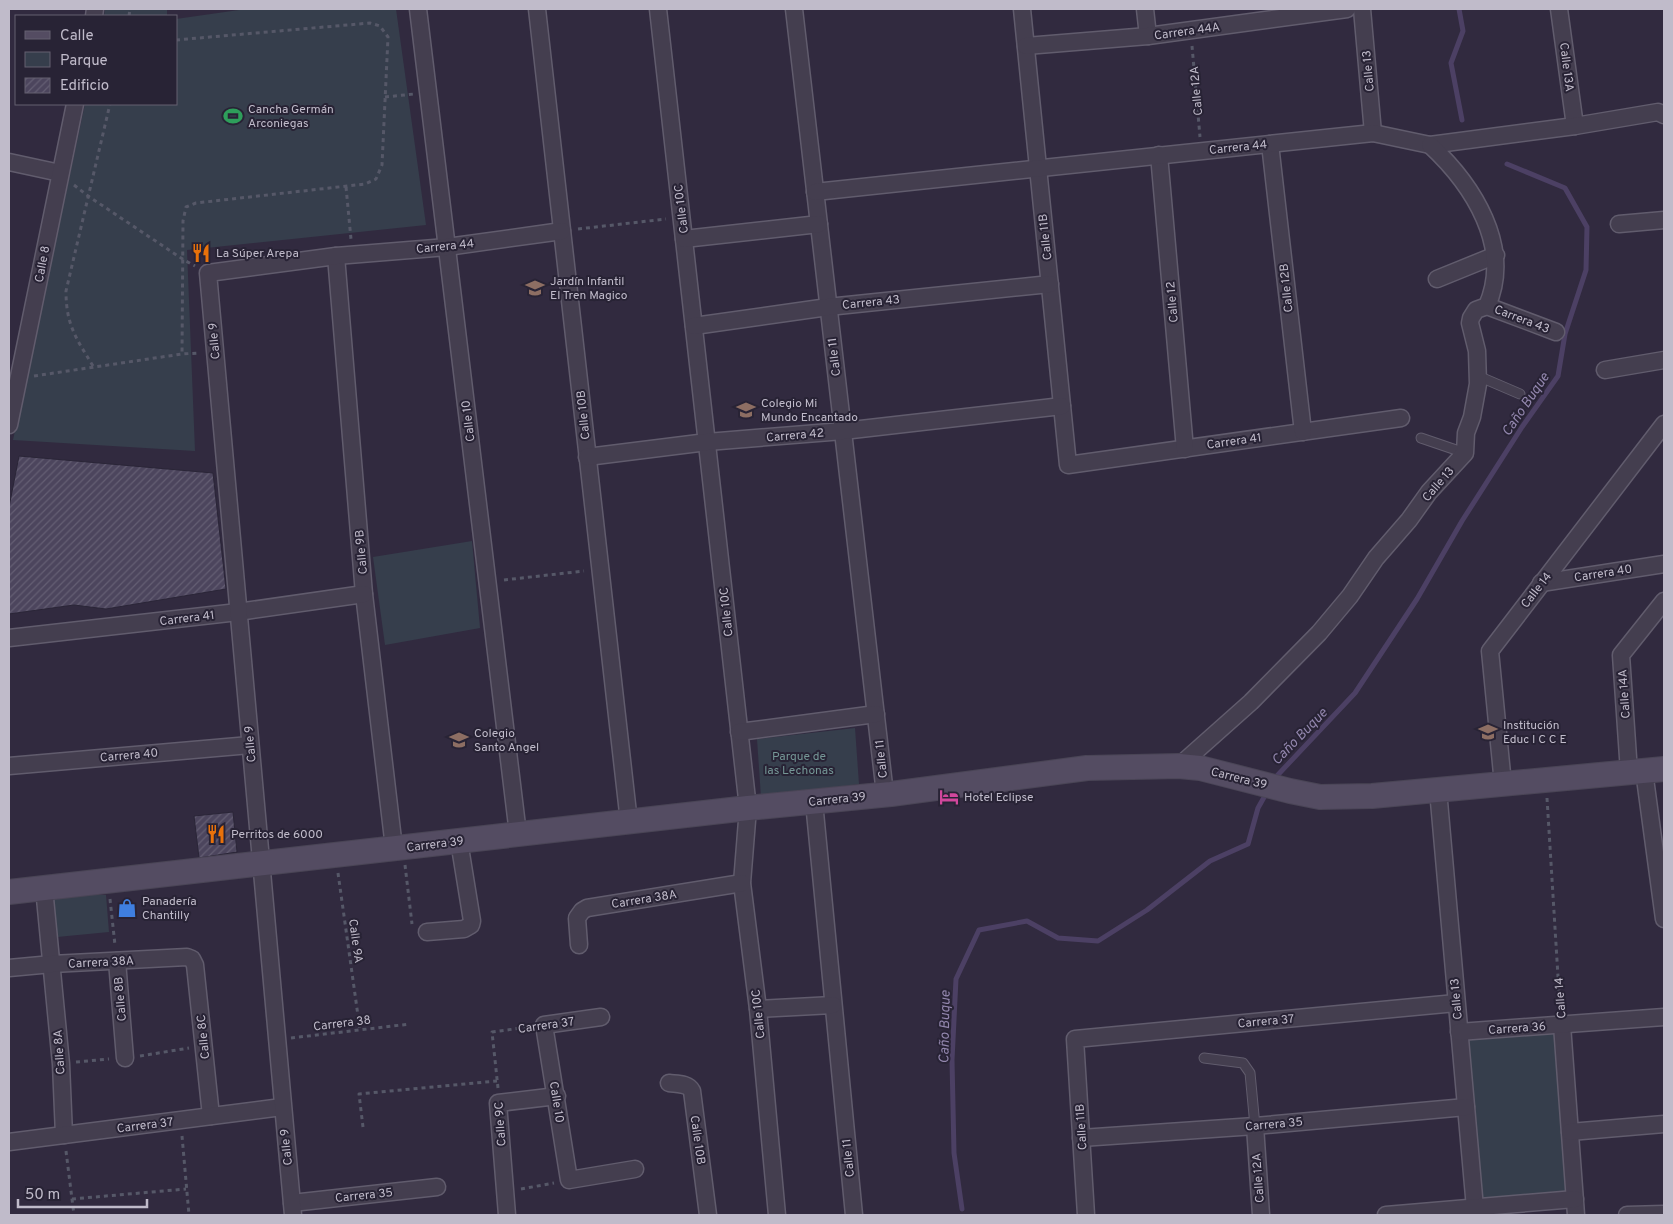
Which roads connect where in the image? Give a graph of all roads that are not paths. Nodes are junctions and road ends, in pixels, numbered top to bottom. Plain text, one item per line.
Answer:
1 (418, 9) edge
2 (537, 9) edge
3 (658, 9) edge
4 (794, 9) edge
5 (1022, 9) edge
6 (1145, 9) edge
7 (1347, 9) edge
8 (1362, 9) edge
9 (1560, 9) edge
10 (1270, 14) edge
11 (1148, 36) junction
12 (1026, 46) junction
13 (75, 105) edge
14 (1661, 114) edge
15 (1575, 126) junction
16 (1373, 134) junction
17 (1270, 144) junction
18 (1430, 145) junction
19 (1159, 155) junction
20 (9, 162) edge
21 (1038, 170) junction
22 (60, 173) junction
23 (815, 192) junction
24 (1664, 220) edge
25 (819, 224) junction
26 (1619, 224) dead end
27 (562, 231) junction
28 (684, 239) junction
29 (447, 247) junction
30 (1496, 255) junction
31 (336, 256) junction
32 (208, 273) joint
33 (1437, 279) dead end
34 (1050, 284) junction
35 (828, 306) junction
36 (1487, 306) junction
37 (694, 326) junction
38 (1556, 332) dead end
39 (1664, 360) edge
40 (1605, 370) dead end
41 (1478, 376) junction
42 (1520, 394) dead end
43 (1062, 406) junction
44 (1401, 418) dead end
45 (1664, 424) edge
46 (9, 425) edge
47 (843, 431) junction
48 (1302, 432) junction
49 (1421, 438) dead end
50 (707, 442) junction
51 (1185, 449) junction
52 (1465, 453) junction
53 (587, 457) junction
54 (1068, 465) joint
55 (1664, 564) edge
56 (1542, 583) junction
57 (364, 594) junction
58 (1664, 601) edge
59 (238, 612) junction
60 (9, 638) edge
61 (876, 714) junction
62 (739, 732) junction
63 (250, 745) junction
64 (9, 766) edge
65 (1179, 766) junction
66 (1646, 771) edge
67 (1503, 784) junction
68 (1438, 790) junction
69 (885, 794) junction
70 (814, 802) junction
71 (748, 808) junction
72 (629, 822) junction
73 (518, 834) junction
74 (459, 841) junction
75 (398, 848) junction
76 (260, 864) junction
77 (742, 884) junction
78 (44, 888) junction
79 (9, 892) edge
80 (1664, 919) edge
81 (427, 932) road end
82 (578, 945) dead end
83 (192, 959) joint
84 (117, 961) junction
85 (52, 964) junction
86 (9, 968) edge
87 (1456, 1003) junction
88 (833, 1005) junction
89 (758, 1009) junction
90 (601, 1017) dead end
91 (1664, 1017) edge
92 (544, 1024) joint
93 (1562, 1025) junction
94 (1459, 1032) junction
95 (1075, 1039) joint
96 (125, 1058) dead end
97 (1204, 1058) dead end
98 (669, 1083) dead end
99 (557, 1096) junction
100 (282, 1107) junction
101 (1466, 1107) junction
102 (211, 1116) junction
103 (1664, 1124) edge
104 (1255, 1126) junction
105 (1570, 1132) junction
106 (64, 1135) junction
107 (1081, 1138) junction
108 (9, 1142) edge
109 (635, 1169) dead end
110 (437, 1187) dead end
111 (1575, 1199) junction
112 (1475, 1208) junction
113 (292, 1209) edge
114 (1664, 1214) edge
115 (507, 1215) edge
116 (708, 1215) edge
117 (777, 1215) edge
118 (854, 1215) edge
119 (1086, 1215) edge
120 (1261, 1215) edge
121 (1386, 1215) edge
122 (1576, 1215) edge
123 (1627, 1215) edge

1 - 29 street, Calle 10
2 - 27 street, Calle 10B
3 - 28 street, Calle 10C
4 - 23 street, Calle 11
5 - 12 street, Calle 11B
6 - 11 street
7 - 10 street, Carrera 44A
8 - 16 street, Calle 13
9 - 15 street, Calle 13A
10 - 11 street, Carrera 44A
11 - 12 street, Carrera 44A
12 - 21 street, Calle 11B
13 - 22 street, Calle 8
14 - 15 street, Carrera 44
15 - 18 street, Carrera 44
16 - 17 street, Carrera 44
16 - 18 street, Carrera 44
17 - 19 street, Carrera 44
17 - 48 street, Calle 12B
18 - 30 street
19 - 21 street, Carrera 44
19 - 51 street, Calle 12
20 - 22 street
21 - 23 street, Carrera 44
21 - 34 street, Calle 11B
22 - 46 street, Calle 8
23 - 25 street, Calle 11
24 - 26 street
25 - 28 street
25 - 35 street, Calle 11
27 - 29 street, Carrera 44
27 - 53 street, Calle 10B
28 - 37 street, Calle 10C
29 - 31 street, Carrera 44
29 - 73 street, Calle 10
30 - 33 street
30 - 36 street
31 - 32 street, Carrera 44
31 - 57 street, Calle 9B
32 - 59 street, Calle 9
34 - 35 street, Carrera 43
34 - 43 street, Calle 11B
35 - 37 street, Carrera 43
35 - 47 street, Calle 11
36 - 38 street, Carrera 43
36 - 41 street
37 - 50 street, Calle 10C
39 - 40 street
41 - 42 lane
41 - 52 street
43 - 47 street, Carrera 42
43 - 54 street, Calle 11B
44 - 48 street, Carrera 41
45 - 56 street, Calle 14
47 - 50 street, Carrera 42
47 - 61 street, Calle 11
48 - 51 street, Carrera 41
49 - 52 lane
50 - 53 street, Carrera 42
50 - 62 street, Calle 10C
51 - 54 street, Carrera 41
52 - 65 street, Calle 13
53 - 72 street, Calle 10B
55 - 56 street, Carrera 40
56 - 67 street, Calle 14
57 - 59 street, Carrera 41
57 - 75 street, Calle 9B
58 - 66 street, Calle 14A
59 - 60 street, Carrera 41
59 - 63 street, Calle 9
61 - 62 street
61 - 69 street, Calle 11
62 - 71 street, Calle 10C
63 - 64 street, Carrera 40
63 - 76 street, Calle 9
65 - 68 street, Carrera 39
65 - 69 street, Carrera 39
66 - 67 street, Carrera 39
66 - 80 street, Calle 14A
67 - 68 street, Carrera 39
68 - 87 street, Calle 13
69 - 70 street, Carrera 39
70 - 71 street, Carrera 39
70 - 88 street, Calle 11
71 - 72 street, Carrera 39
71 - 77 street, Calle 10C
72 - 73 street, Carrera 39
73 - 74 street, Carrera 39
74 - 75 street, Carrera 39
74 - 81 street
75 - 76 street, Carrera 39
76 - 78 street, Carrera 39
76 - 100 street, Calle 9
77 - 82 street, Carrera 38A
77 - 89 street, Calle 10C
78 - 79 street, Carrera 39
78 - 85 street, Calle 8A
83 - 84 street, Carrera 38A
83 - 102 street, Calle 8C
84 - 85 street, Carrera 38A
84 - 96 street, Calle 8B
85 - 86 street, Carrera 38A
85 - 106 street, Calle 8A
87 - 94 street, Calle 13
87 - 95 street, Carrera 37
88 - 89 street
88 - 118 street, Calle 11
89 - 117 street, Calle 10C
90 - 92 street, Carrera 37
91 - 93 street, Carrera 36
92 - 99 street, Calle 10
93 - 94 street, Carrera 36
93 - 105 street, Calle 14
94 - 101 street, Calle 13
95 - 107 street, Calle 11B
97 - 104 lane, Calle 12A
98 - 116 street, Calle 10B
99 - 109 street, Calle 10
99 - 115 street, Calle 9C
100 - 102 street, Carrera 37
100 - 113 street, Calle 9
101 - 104 street, Carrera 35
101 - 112 street, Calle 13
102 - 106 street, Carrera 37
103 - 105 street
104 - 107 street, Carrera 35
104 - 120 street, Calle 12A
105 - 111 street, Calle 14
106 - 108 street, Carrera 37
107 - 119 street, Calle 11B
110 - 113 street, Carrera 35
111 - 112 street
111 - 122 street, Calle 14
112 - 121 street
114 - 123 street

